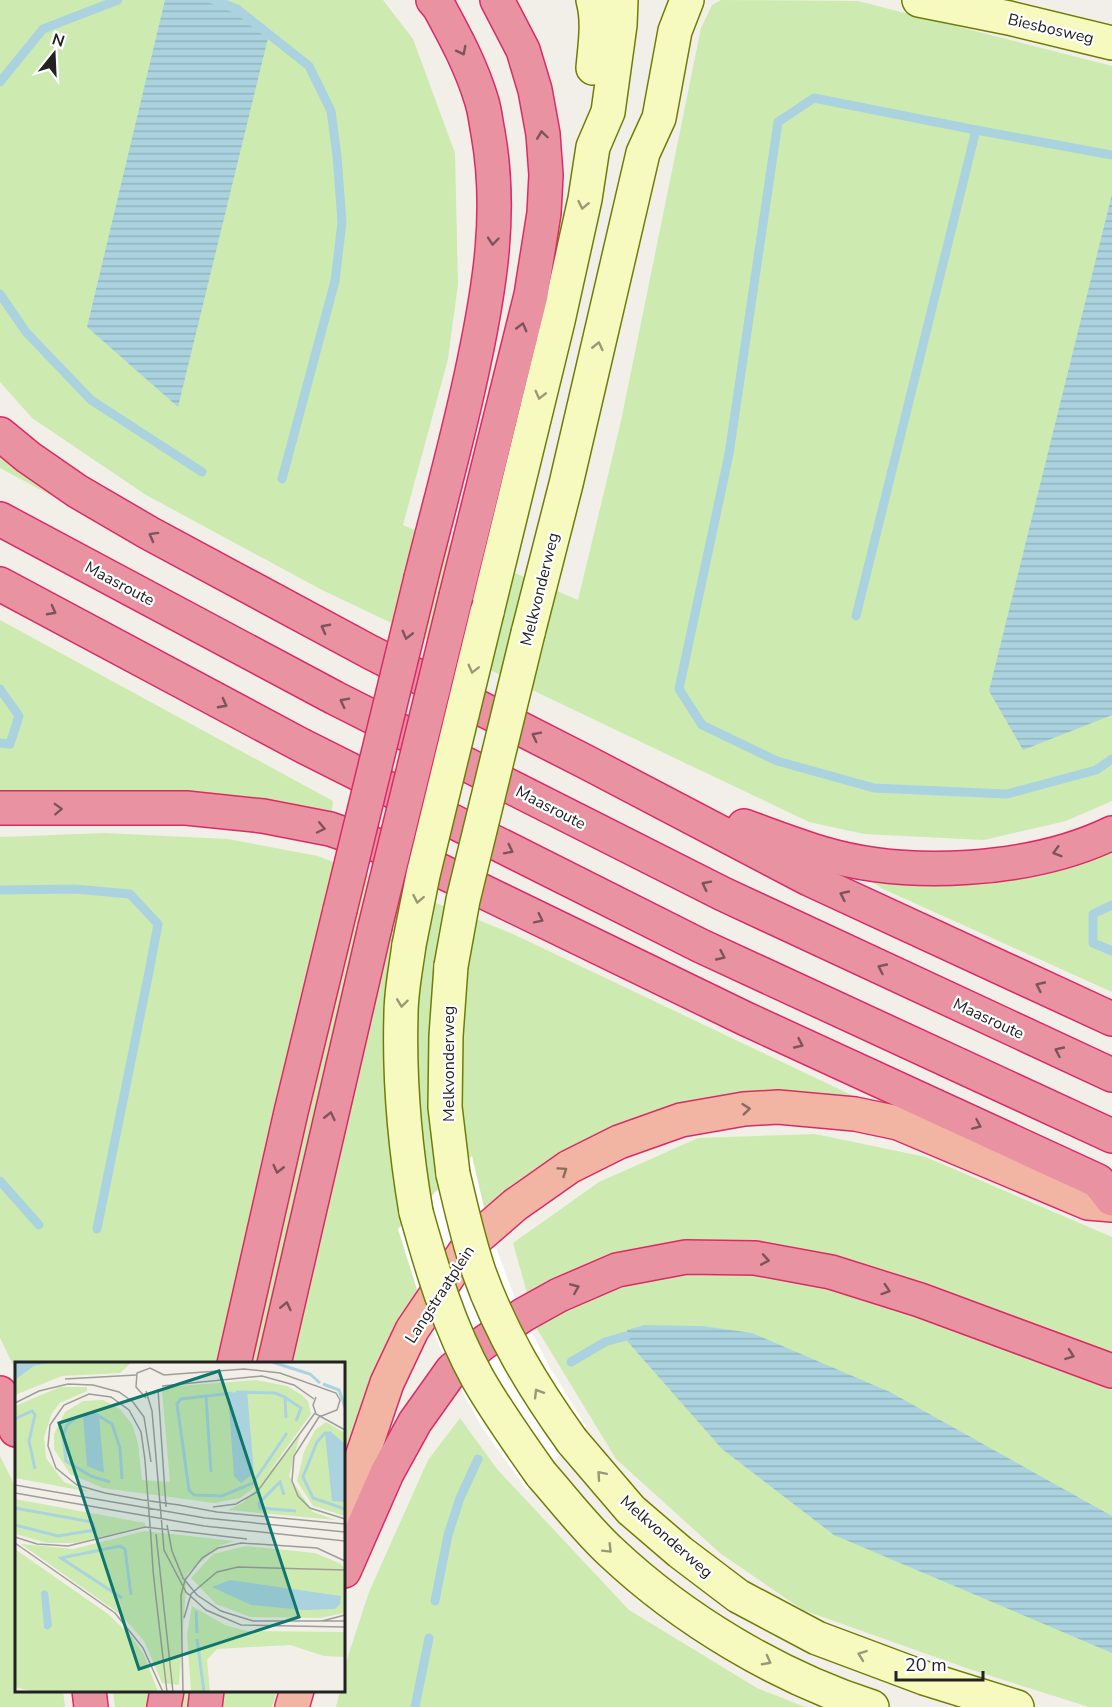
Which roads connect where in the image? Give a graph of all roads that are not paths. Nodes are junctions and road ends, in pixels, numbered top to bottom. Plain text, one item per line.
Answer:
1 (433, 0) edge
2 (497, 0) edge
3 (593, 0) edge
4 (621, 0) edge
5 (662, 0) edge
6 (687, 0) edge
7 (919, 0) edge
8 (1112, 43) edge
9 (593, 147) junction
10 (644, 153) junction
11 (0, 434) edge
12 (0, 519) edge
13 (0, 584) edge
14 (588, 763) junction
15 (0, 808) edge
16 (1112, 833) edge
17 (1112, 1019) edge
18 (1112, 1075) edge
19 (1112, 1136) edge
20 (1112, 1198) edge
21 (1112, 1205) edge
22 (234, 1362) edge
23 (274, 1362) edge
24 (1112, 1371) edge
25 (0, 1393) edge
26 (15, 1428) edge
27 (345, 1507) edge
28 (345, 1569) edge
29 (89, 1692) edge
30 (167, 1692) edge
31 (207, 1692) edge
32 (296, 1692) edge
33 (91, 1707) edge
34 (164, 1707) edge
35 (204, 1707) edge
36 (292, 1707) edge
37 (872, 1707) edge
38 (1017, 1707) edge

1 -> 22 highway, bridge
23 -> 2 highway, bridge
3 - 9 main road
4 - 9 main road
5 - 10 main road, Melkvonderweg
6 - 10 main road, Melkvonderweg
7 - 8 main road, Biesbosweg
9 -> 37 main road, bridge
38 -> 10 main road, Melkvonderweg, bridge
14 -> 11 highway
18 -> 12 highway, Maasroute
13 -> 19 highway
16 -> 14 highway
17 -> 14 highway
15 -> 20 highway
27 -> 21 highway, Langstraatplein
28 -> 24 highway
25 - 26 highway
29 - 33 highway
30 - 34 highway
31 - 35 highway
32 - 36 highway

